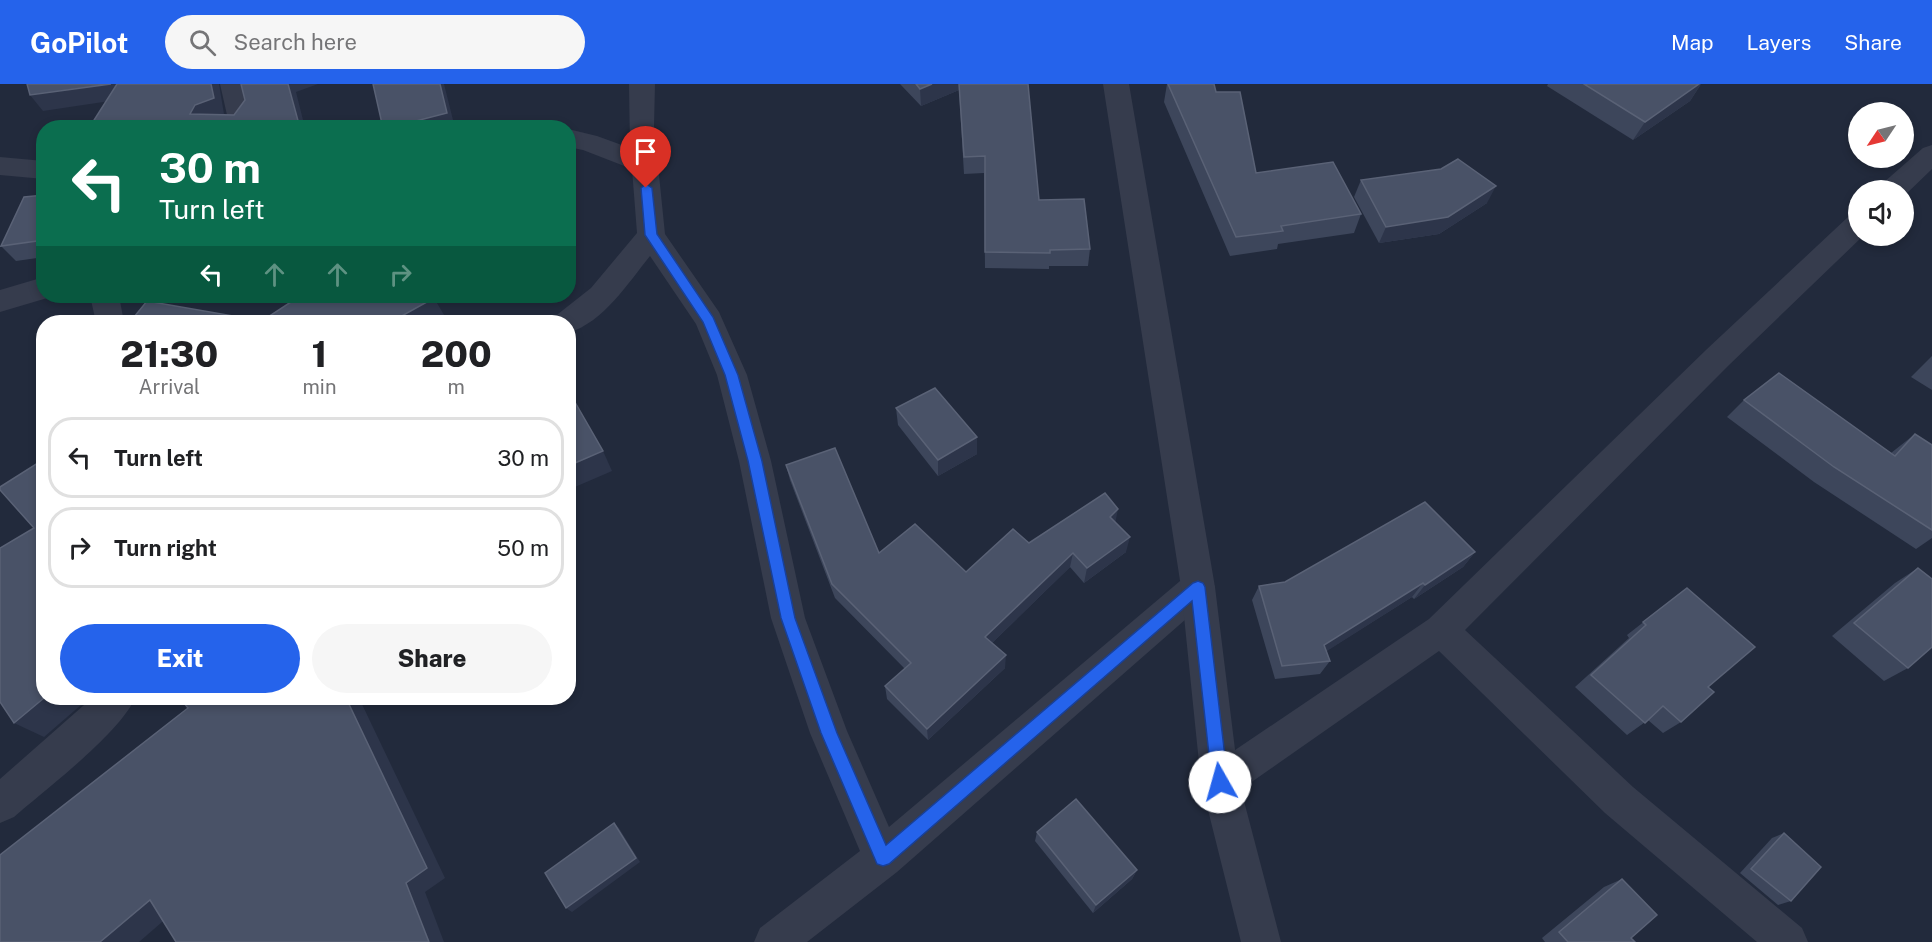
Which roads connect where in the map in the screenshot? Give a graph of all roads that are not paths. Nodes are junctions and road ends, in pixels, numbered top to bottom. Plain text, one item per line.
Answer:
1 (233, 84) edge
2 (642, 84) edge
3 (1116, 84) edge
4 (237, 120) edge
5 (576, 140) edge
6 (1932, 154) edge
7 (644, 164) junction
8 (0, 166) edge
9 (36, 169) edge
10 (1904, 180) edge
11 (1848, 233) edge
12 (651, 235) junction
13 (36, 290) edge
14 (0, 301) edge
15 (576, 316) edge
16 (1198, 587) junction
17 (1441, 630) junction
18 (110, 705) edge
19 (1220, 782) junction
20 (0, 804) edge
21 (883, 858) junction
22 (774, 942) edge
23 (1261, 942) edge
24 (1788, 942) edge

1 - 4 street
2 - 7 street
3 - 16 street
5 - 7 street
6 - 10 street
7 - 12 street
8 - 9 street
11 - 17 street
12 - 15 street
12 - 21 street
13 - 14 street
16 - 19 street
16 - 21 street
17 - 19 street
17 - 24 street
18 - 20 street
19 - 23 street
21 - 22 street

